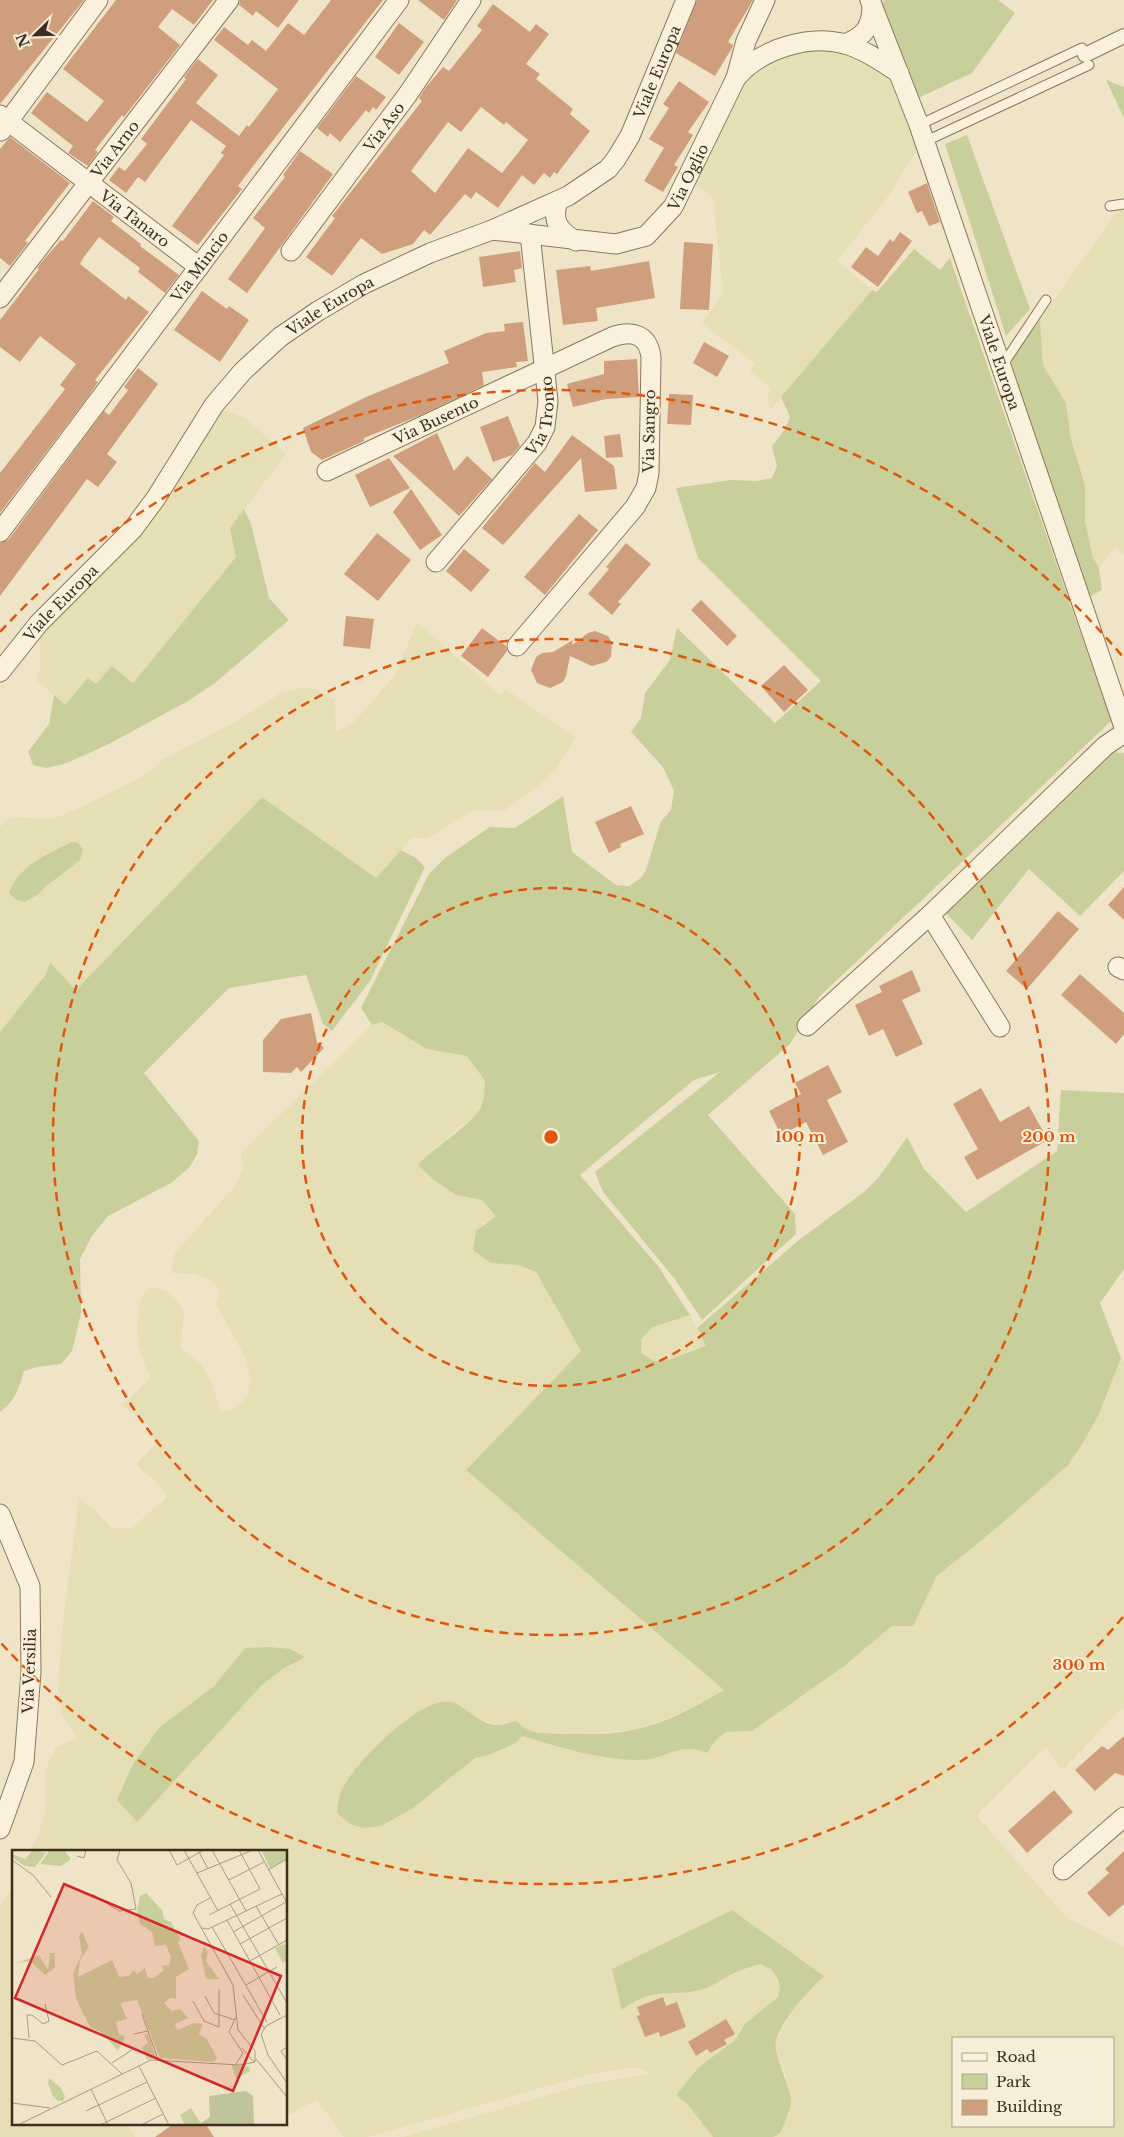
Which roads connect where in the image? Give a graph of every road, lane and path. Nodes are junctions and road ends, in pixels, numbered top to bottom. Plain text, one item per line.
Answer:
1 (98, 0) edge
2 (229, 0) edge
3 (398, 0) edge
4 (471, 0) edge
5 (686, 0) edge
6 (765, 0) edge
7 (871, 2) edge
8 (1124, 36) edge
9 (844, 44) junction
10 (1085, 56) junction
11 (899, 73) junction
12 (736, 78) junction
13 (3, 123) edge
14 (921, 134) junction
15 (88, 183) junction
16 (558, 201) junction
17 (1124, 204) edge
18 (1110, 206) dead end
19 (492, 230) junction
20 (530, 234) junction
21 (576, 241) junction
22 (291, 250) dead end
23 (199, 267) junction
24 (0, 298) edge
25 (1046, 300) dead end
26 (544, 367) junction
27 (1001, 367) junction
28 (327, 471) dead end
29 (0, 532) edge
30 (436, 562) dead end
31 (517, 646) dead end
32 (0, 672) edge
33 (1124, 727) edge
34 (1124, 733) edge
35 (930, 915) junction
36 (807, 1026) dead end
37 (1000, 1027) dead end
38 (0, 1514) edge
39 (1124, 1817) edge
40 (0, 1830) edge
41 (1063, 1870) dead end

1 - 13 street
2 - 15 street, Via Arno
3 - 23 street, Via Mincio
4 - 22 street, Via Aso
5 - 16 street, Viale Europa
6 - 12 street
7 - 9 street
7 - 11 street, Viale Europa
8 - 10 street
9 - 11 street, Via Oglio
9 - 12 street, Via Oglio
10 - 14 lane
10 - 14 lane
11 - 14 street, Viale Europa
12 - 21 street, Via Oglio
13 - 15 street, Via Tanaro
14 - 27 street, Viale Europa
15 - 23 street, Via Tanaro
15 - 24 street, Via Arno
16 - 19 street, Viale Europa
16 - 21 street
17 - 18 lane
19 - 20 street, Via Oglio
19 - 32 street, Viale Europa
20 - 21 street, Via Oglio
20 - 26 street, Via Tronto
23 - 29 street, Via Mincio
25 - 27 lane
26 - 28 street, Via Busento
26 - 30 street, Via Tronto
26 - 31 street, Via Sangro
27 - 33 street, Viale Europa
34 - 35 street
35 - 36 street
35 - 37 street
38 - 40 street, Via Versilia
39 - 41 street

